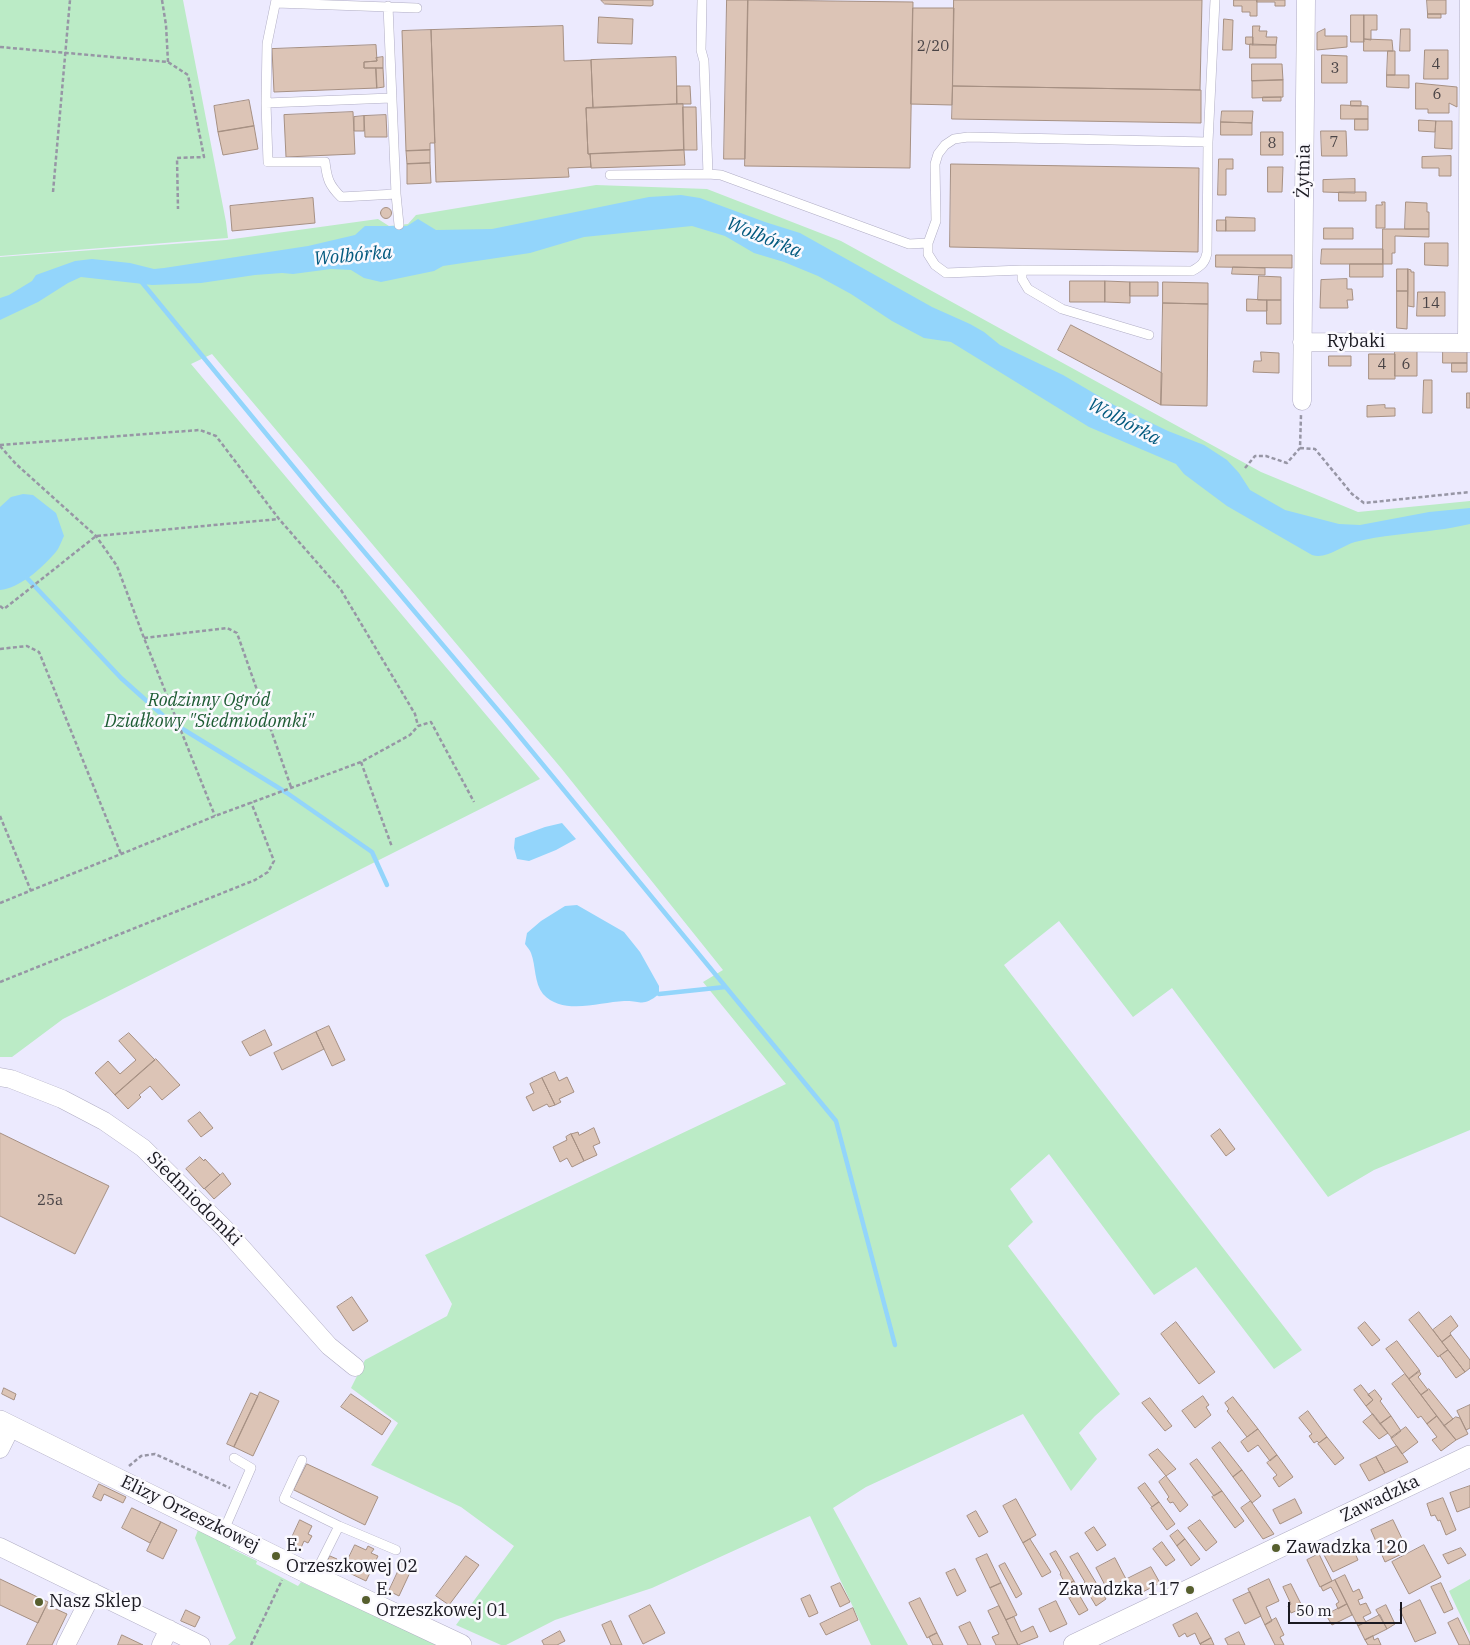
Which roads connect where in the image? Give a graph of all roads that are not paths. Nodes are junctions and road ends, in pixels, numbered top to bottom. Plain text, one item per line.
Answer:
1 (702, 0) edge
2 (1215, 0) edge
3 (1306, 0) edge
4 (1469, 0) edge
5 (276, 1) edge
6 (388, 6) junction
7 (417, 8) dead end
8 (392, 98) junction
9 (266, 104) junction
10 (1208, 142) junction
11 (708, 174) junction
12 (610, 175) dead end
13 (396, 194) junction
14 (399, 225) dead end
15 (928, 242) junction
16 (1022, 270) junction
17 (1149, 335) dead end
18 (1302, 342) junction
19 (1468, 343) edge
20 (1302, 401) road end
21 (0, 1078) edge
22 (355, 1367) dead end
23 (5, 1424) edge
24 (0, 1449) edge
25 (1470, 1456) edge
26 (234, 1458) dead end
27 (302, 1460) dead end
28 (339, 1526) junction
29 (224, 1530) junction
30 (0, 1547) edge
31 (396, 1550) dead end
32 (314, 1576) junction
33 (93, 1592) junction
34 (169, 1629) junction
35 (66, 1645) edge
36 (161, 1645) edge
37 (201, 1645) edge
38 (461, 1645) edge
39 (1074, 1645) edge

1 - 11 lane
2 - 10 lane
3 - 18 street, Żytnia
4 - 19 street
5 - 6 lane
5 - 9 lane
6 - 7 lane
6 - 8 lane
8 - 9 lane
8 - 13 lane
9 - 13 lane
10 - 15 lane
10 - 16 lane
11 - 12 lane
11 - 15 lane
13 - 14 lane
15 - 16 lane
16 - 17 lane
18 - 19 street, Rybaki
18 - 20 street, Rybaki
21 - 22 street, Siedmiodomki
23 - 24 street
23 - 29 street, Elizy Orzeszkowej
25 - 39 street, Zawadzka
26 - 29 lane
27 - 28 lane
28 - 31 lane
28 - 32 lane
29 - 32 street, Elizy Orzeszkowej
30 - 33 street
32 - 38 street, Elizy Orzeszkowej
33 - 34 street
33 - 35 street
34 - 36 street
34 - 37 street

